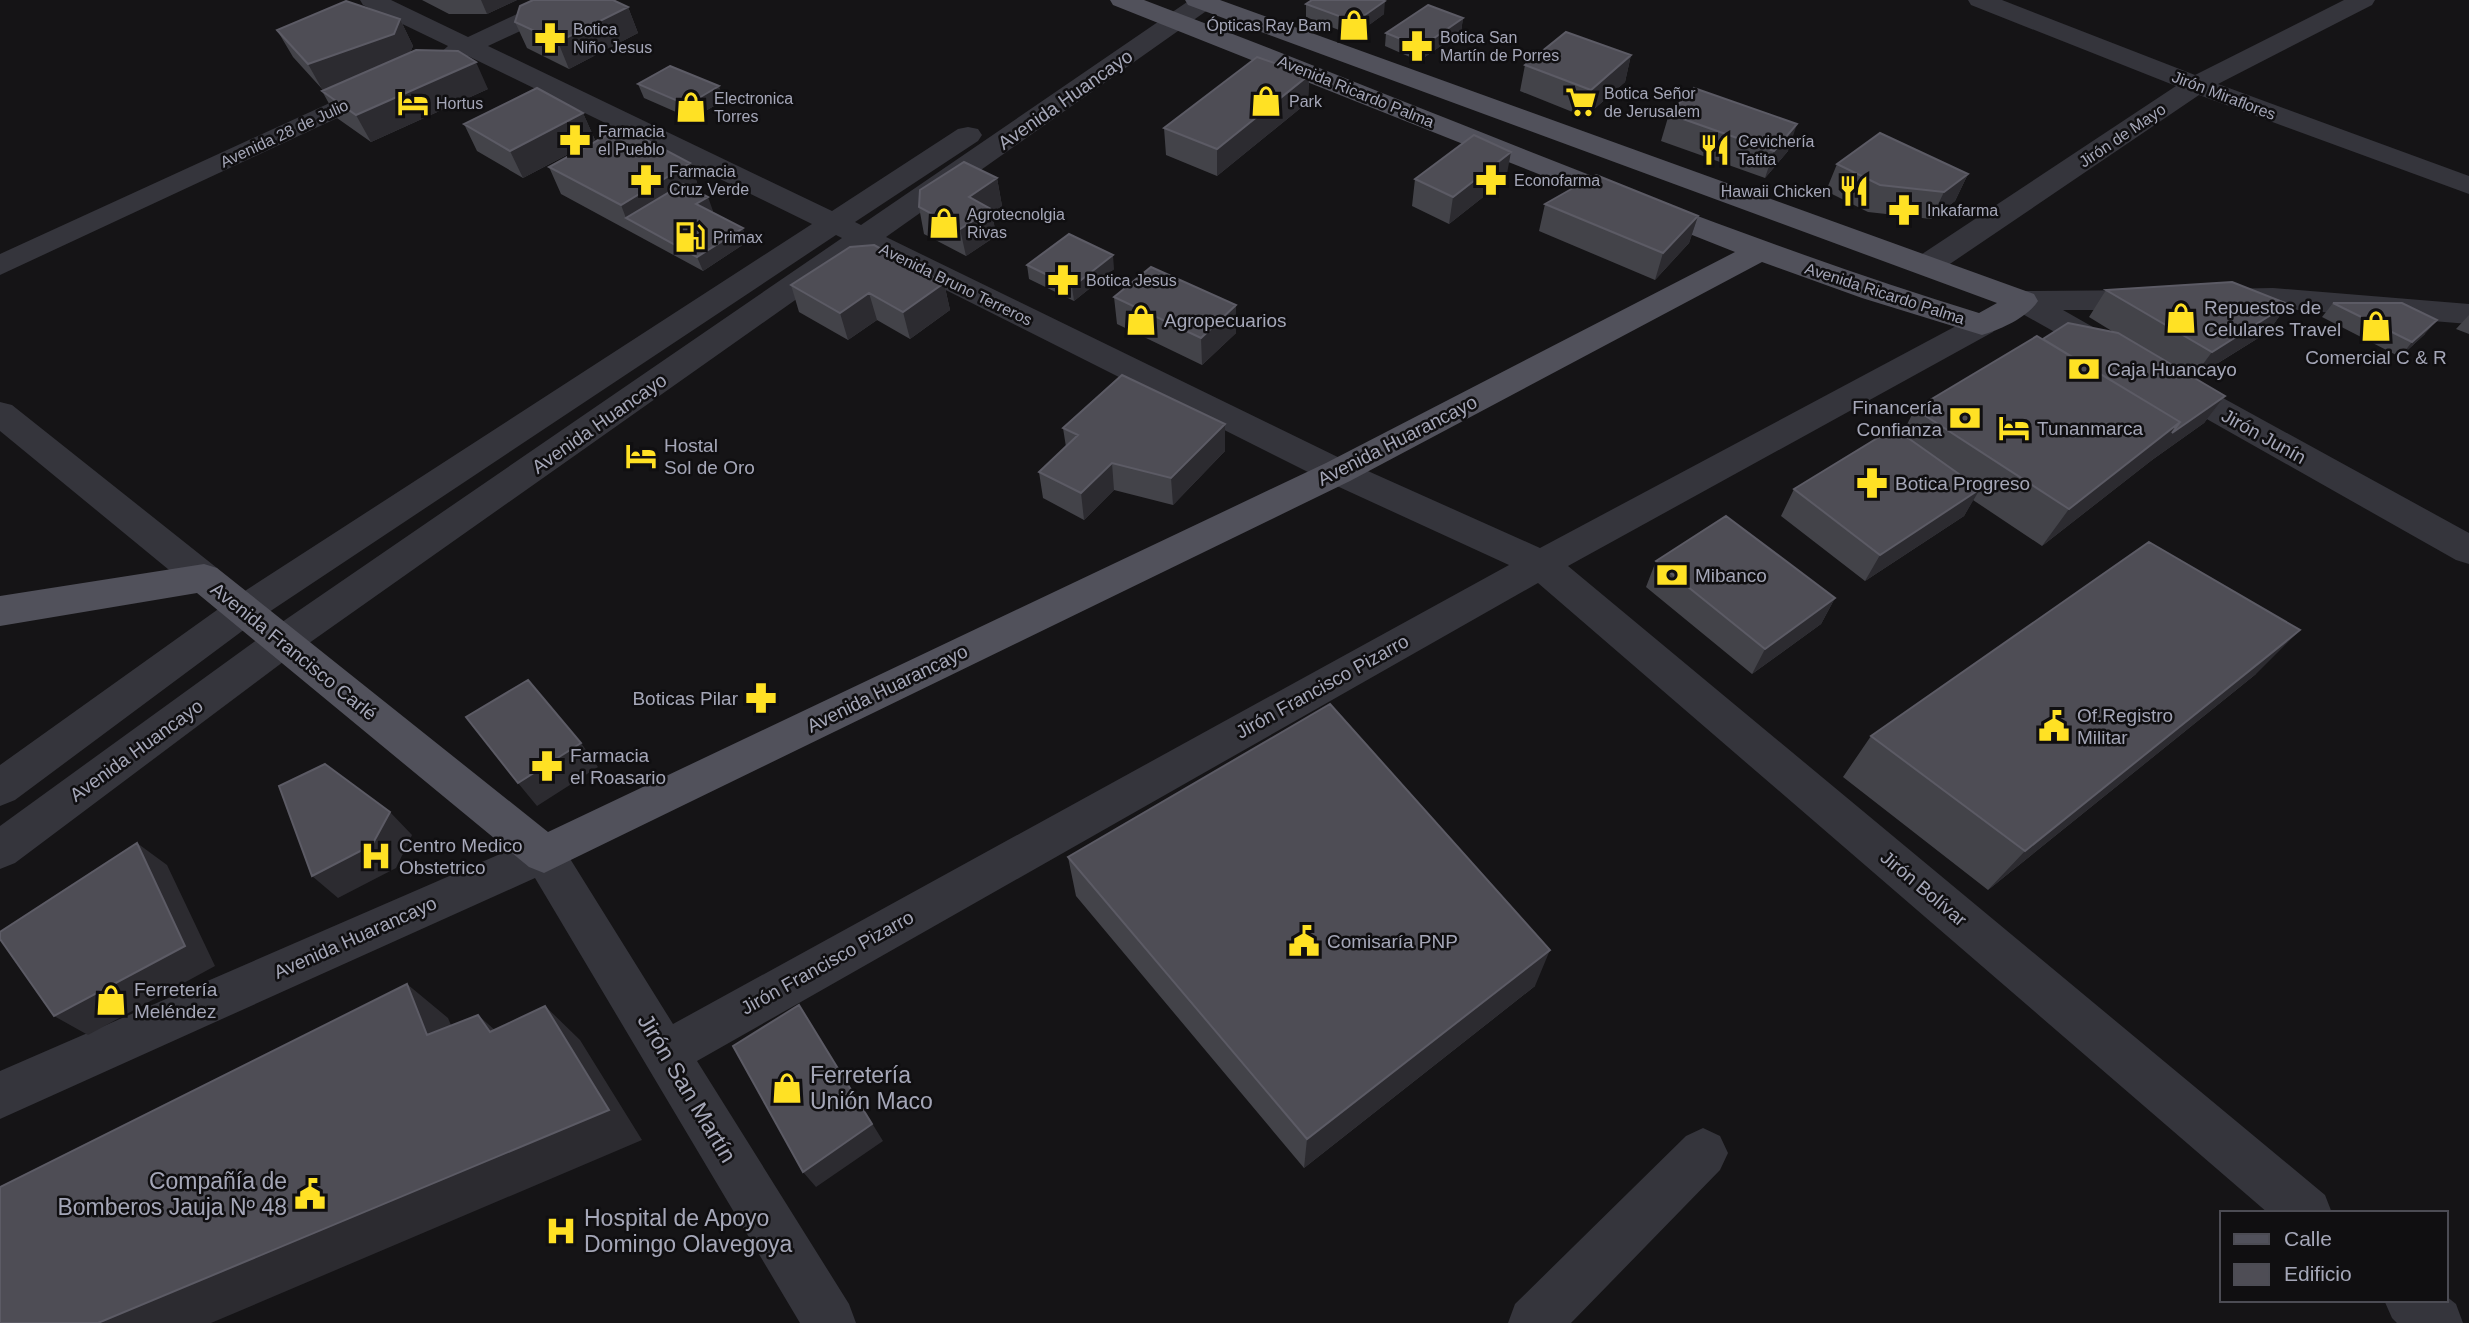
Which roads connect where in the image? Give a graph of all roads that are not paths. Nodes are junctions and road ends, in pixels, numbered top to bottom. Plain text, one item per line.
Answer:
1 (372, 0) edge
2 (567, 0) edge
3 (1122, 0) edge
4 (1980, 0) edge
5 (2363, 0) edge
6 (1200, 1) edge
7 (1167, 11) edge
8 (468, 47) junction
9 (430, 64) edge
10 (405, 76) edge
11 (2196, 86) junction
12 (2469, 186) edge
13 (850, 232) junction
14 (1760, 251) junction
15 (1927, 265) junction
16 (0, 266) edge
17 (2023, 301) junction
18 (2469, 314) edge
19 (1982, 324) junction
20 (0, 413) edge
21 (1338, 472) junction
22 (2469, 550) edge
23 (1541, 564) junction
24 (204, 578) junction
25 (244, 610) junction
26 (0, 611) edge
27 (282, 642) junction
28 (0, 788) edge
29 (0, 849) edge
30 (544, 854) junction
31 (666, 1053) junction
32 (0, 1095) edge
33 (1703, 1153) dead end
34 (2305, 1211) edge
35 (2412, 1302) edge
36 (830, 1323) edge
37 (1534, 1323) edge
38 (2437, 1323) edge

1 - 8 street, Avenida Bruno Terreros
2 - 8 street
3 - 7 main road, Avenida Ricardo Palma
4 - 11 street, Jirón Miraflores
5 - 11 street, Jirón de Mayo
6 - 7 street, Avenida Huancayo
6 - 15 main road, Avenida Ricardo Palma
7 - 13 street, Avenida Huancayo
7 - 14 main road, Avenida Ricardo Palma
8 - 9 street
8 - 13 street, Avenida Bruno Terreros
10 - 16 street, Avenida 28 de Julio
11 - 12 street, Jirón Miraflores
11 - 15 street, Jirón de Mayo
13 - 21 street, Avenida Bruno Terreros
13 - 25 street, Avenida Huancayo
13 - 27 street, Avenida Huancayo
14 - 19 main road, Avenida Ricardo Palma
14 - 21 main road, Avenida Huarancayo
15 - 17 main road, Avenida Ricardo Palma
17 - 18 street
17 - 19 main road, Avenida Ricardo Palma
17 - 22 street, Jirón Junín
19 - 23 street, Jirón Francisco Pizarro
20 - 24 street
21 - 23 street, Avenida Bruno Terreros
21 - 30 main road, Avenida Huarancayo
23 - 31 street, Jirón Francisco Pizarro
23 - 34 street, Jirón Bolívar
24 - 25 main road, Avenida Francisco Carlé
24 - 26 main road, Avenida Francisco Carlé
25 - 27 main road, Avenida Francisco Carlé
25 - 28 street, Avenida Huancayo
27 - 29 street, Avenida Huancayo
27 - 30 main road, Avenida Francisco Carlé
30 - 31 street, Jirón San Martín
30 - 32 street, Avenida Huarancayo
31 - 36 street, Jirón San Martín
33 - 37 street
35 - 38 street

